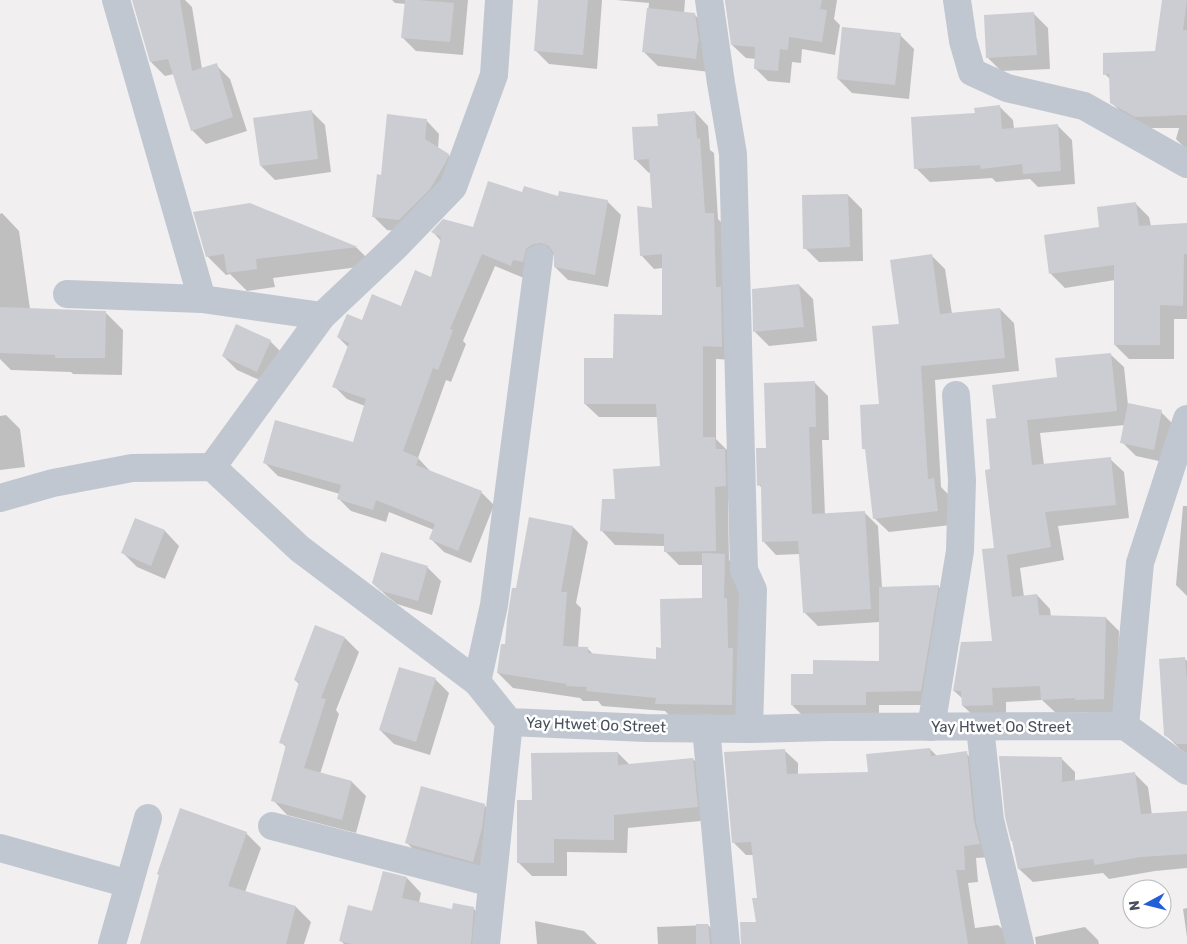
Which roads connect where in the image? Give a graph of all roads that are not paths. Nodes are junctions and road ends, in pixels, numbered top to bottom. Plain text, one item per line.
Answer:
1 (116, 0) edge
2 (499, 0) edge
3 (709, 0) edge
4 (957, 0) edge
5 (1187, 164) edge
6 (539, 258) dead end
7 (67, 294) dead end
8 (202, 299) junction
9 (322, 316) junction
10 (956, 395) dead end
11 (1187, 419) edge
12 (212, 467) junction
13 (0, 498) edge
14 (477, 682) junction
15 (508, 722) junction
16 (1125, 726) junction
17 (931, 727) junction
18 (980, 727) junction
19 (706, 728) junction
20 (749, 729) junction
21 (1187, 771) edge
22 (148, 818) dead end
23 (272, 826) dead end
24 (0, 848) edge
25 (492, 883) junction
26 (129, 884) junction
27 (112, 944) edge
28 (486, 944) edge
29 (726, 944) edge
30 (1020, 944) edge

1 - 8 street
2 - 9 street
3 - 20 street
4 - 5 street
6 - 14 street
7 - 8 street
8 - 9 street
9 - 12 street
10 - 17 street
11 - 16 street
12 - 13 street
12 - 14 street, Yay Htwet Oo Street
14 - 15 street, Yay Htwet Oo Street
15 - 19 street, Yay Htwet Oo Street
15 - 25 street
16 - 18 street, Yay Htwet Oo Street
16 - 21 street
17 - 18 street, Yay Htwet Oo Street
17 - 20 street, Yay Htwet Oo Street
18 - 30 street
19 - 20 street, Yay Htwet Oo Street
19 - 29 street
22 - 26 street
23 - 25 street
24 - 26 street
25 - 28 street
26 - 27 street

